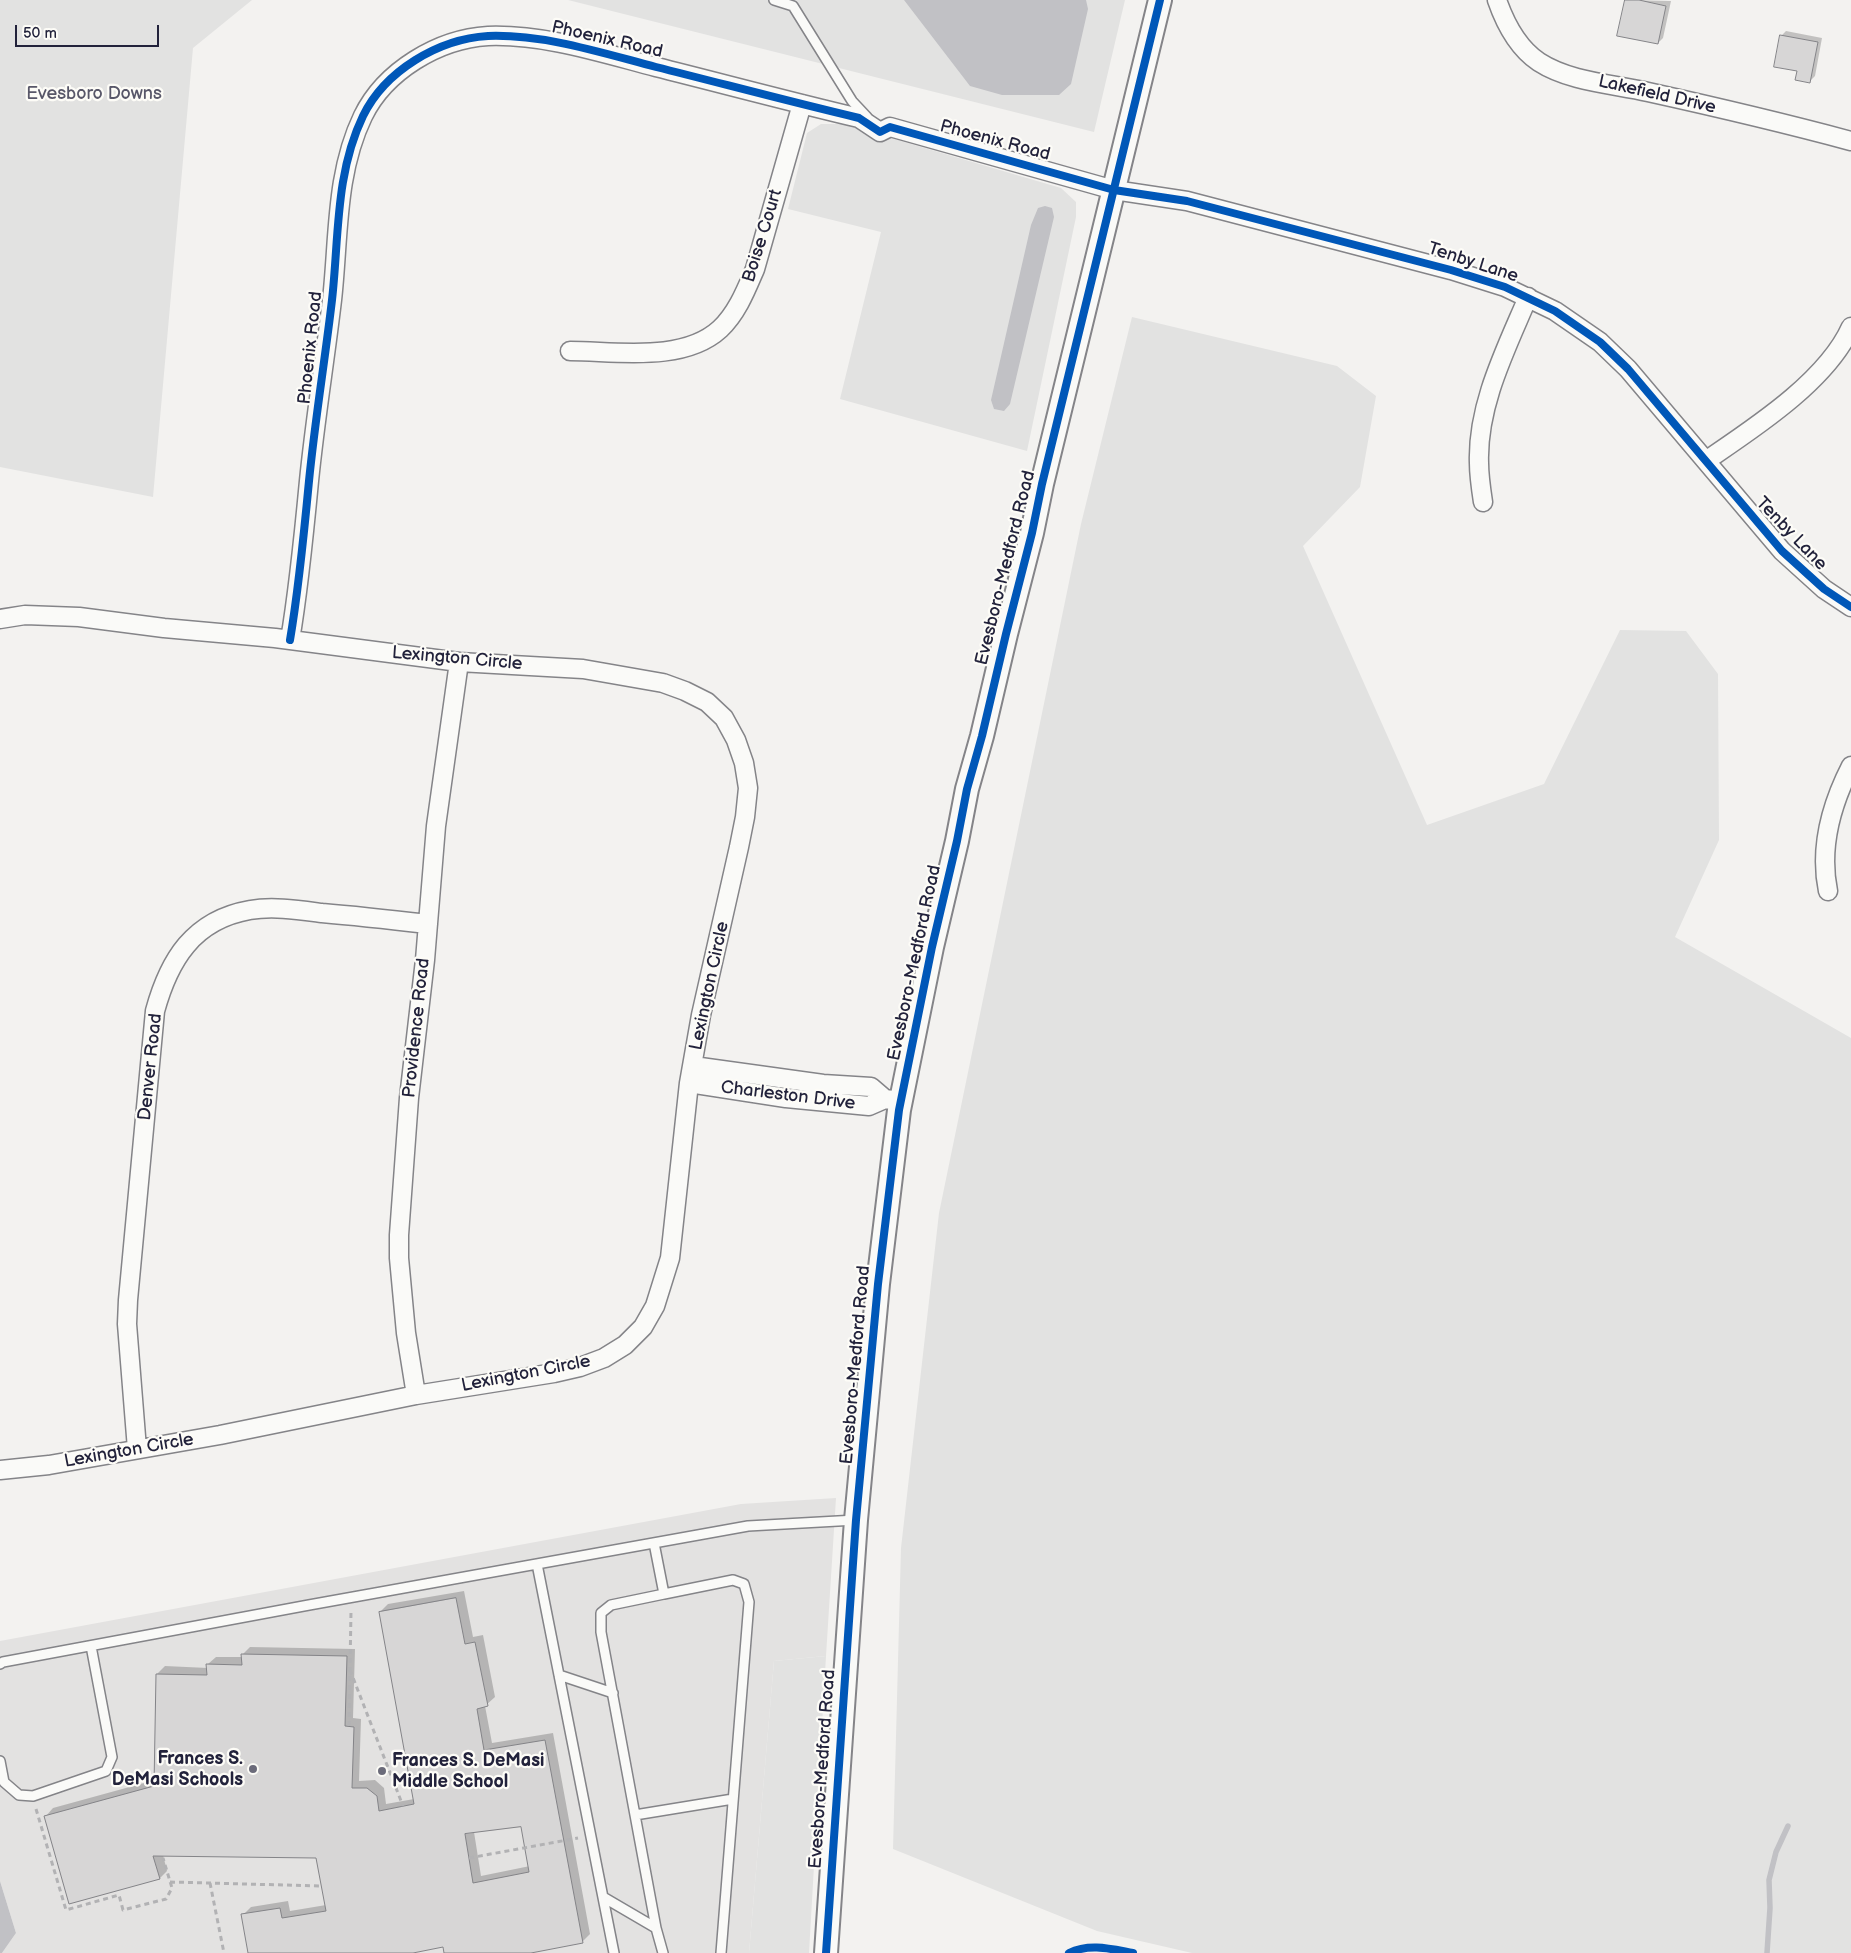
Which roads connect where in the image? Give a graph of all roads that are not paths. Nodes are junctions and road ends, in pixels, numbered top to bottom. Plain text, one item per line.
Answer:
1 (774, 0) edge
2 (1160, 0) edge
3 (1497, 0) edge
4 (794, 3) edge
5 (802, 104) junction
6 (880, 132) junction
7 (1851, 141) edge
8 (1114, 190) junction
9 (1528, 297) junction
10 (1851, 327) edge
11 (570, 351) dead end
12 (1707, 460) junction
13 (1482, 502) dead end
14 (1851, 607) edge
15 (0, 619) edge
16 (290, 640) junction
17 (459, 662) junction
18 (1851, 766) edge
19 (1828, 891) dead end
20 (428, 924) junction
21 (693, 1066) junction
22 (690, 1083) junction
23 (893, 1100) junction
24 (416, 1395) junction
25 (137, 1449) junction
26 (0, 1470) edge
27 (856, 1520) junction
28 (654, 1543) junction
29 (537, 1564) junction
30 (664, 1594) junction
31 (90, 1646) junction
32 (0, 1664) edge
33 (559, 1674) junction
34 (613, 1693) junction
35 (0, 1761) edge
36 (733, 1799) junction
37 (635, 1815) junction
38 (603, 1897) junction
39 (656, 1928) junction
40 (614, 1953) edge
41 (663, 1953) edge
42 (721, 1953) edge
43 (826, 1953) edge

1 - 4 lane
2 - 8 street, Evesboro-Medford Road
3 - 7 street, Lakefield Drive
4 - 6 lane
5 - 6 street, Phoenix Road
5 - 11 street, Boise Court
5 - 16 street, Phoenix Road
6 - 8 street, Phoenix Road
8 - 9 street, Tenby Lane
8 - 23 street, Evesboro-Medford Road
9 - 12 street, Tenby Lane
9 - 13 street
10 - 12 street
12 - 14 street, Tenby Lane
15 - 16 street, Lexington Circle
16 - 17 street, Lexington Circle
17 - 20 street, Providence Road
17 - 21 street, Lexington Circle
18 - 19 street
20 - 24 street, Providence Road
20 - 25 street, Denver Road
21 - 22 street, Lexington Circle
21 - 23 street, Charleston Drive
22 - 23 street, Charleston Drive
22 - 24 street, Lexington Circle
23 - 27 street, Evesboro-Medford Road
24 - 25 street, Lexington Circle
25 - 26 street, Lexington Circle
27 - 28 lane
27 - 43 street, Evesboro-Medford Road
28 - 29 lane
28 - 30 lane
29 - 31 lane
29 - 33 lane
30 - 34 lane
30 - 36 lane
31 - 32 lane
31 - 35 lane
33 - 34 lane
33 - 38 lane
34 - 37 lane
36 - 37 lane
36 - 42 lane
37 - 39 lane
38 - 39 lane
38 - 40 lane
39 - 41 lane

